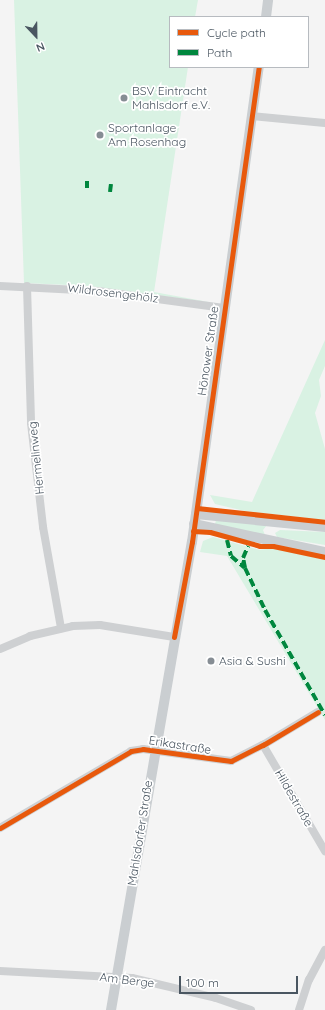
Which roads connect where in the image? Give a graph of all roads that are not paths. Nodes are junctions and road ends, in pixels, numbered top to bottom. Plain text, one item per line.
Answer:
1 (268, 0) edge
2 (266, 16) edge
3 (259, 68) edge
4 (252, 116) junction
5 (325, 123) edge
6 (0, 286) edge
7 (27, 286) junction
8 (224, 308) junction
9 (196, 514) junction
10 (277, 523) junction
11 (194, 524) junction
12 (325, 527) edge
13 (274, 541) junction
14 (325, 552) edge
15 (61, 628) junction
16 (174, 637) junction
17 (0, 650) edge
18 (171, 656) joint
19 (318, 712) dead end
20 (262, 745) junction
21 (154, 751) junction
22 (0, 828) edge
23 (325, 851) edge
24 (325, 950) edge
25 (0, 971) edge
26 (117, 977) junction
27 (111, 1010) edge
28 (251, 1010) edge
29 (299, 1010) edge

1 - 2 main road
3 - 4 main road, Hönower Straße
4 - 5 street
4 - 8 main road, Hönower Straße
6 - 7 street, Wildrosengehölz
7 - 8 street, Wildrosengehölz
7 - 15 street, Hermelinweg
8 - 9 main road, Hönower Straße
9 - 10 main road
9 - 11 main road, Hönower Straße
10 - 12 main road
10 - 13 main road
11 - 13 main road
11 - 16 main road, Hönower Straße
13 - 14 main road
15 - 16 street
15 - 17 street
16 - 18 main road, Hönower Straße
18 - 21 main road, Mahlsdorfer Straße
19 - 20 street, Erikastraße
20 - 21 street, Erikastraße
20 - 23 street, Hildestraße
21 - 22 street, Erikastraße
21 - 26 main road, Mahlsdorfer Straße
24 - 29 street
25 - 26 street, Am Berge
26 - 27 main road, Mahlsdorfer Straße
26 - 28 street, Am Berge

